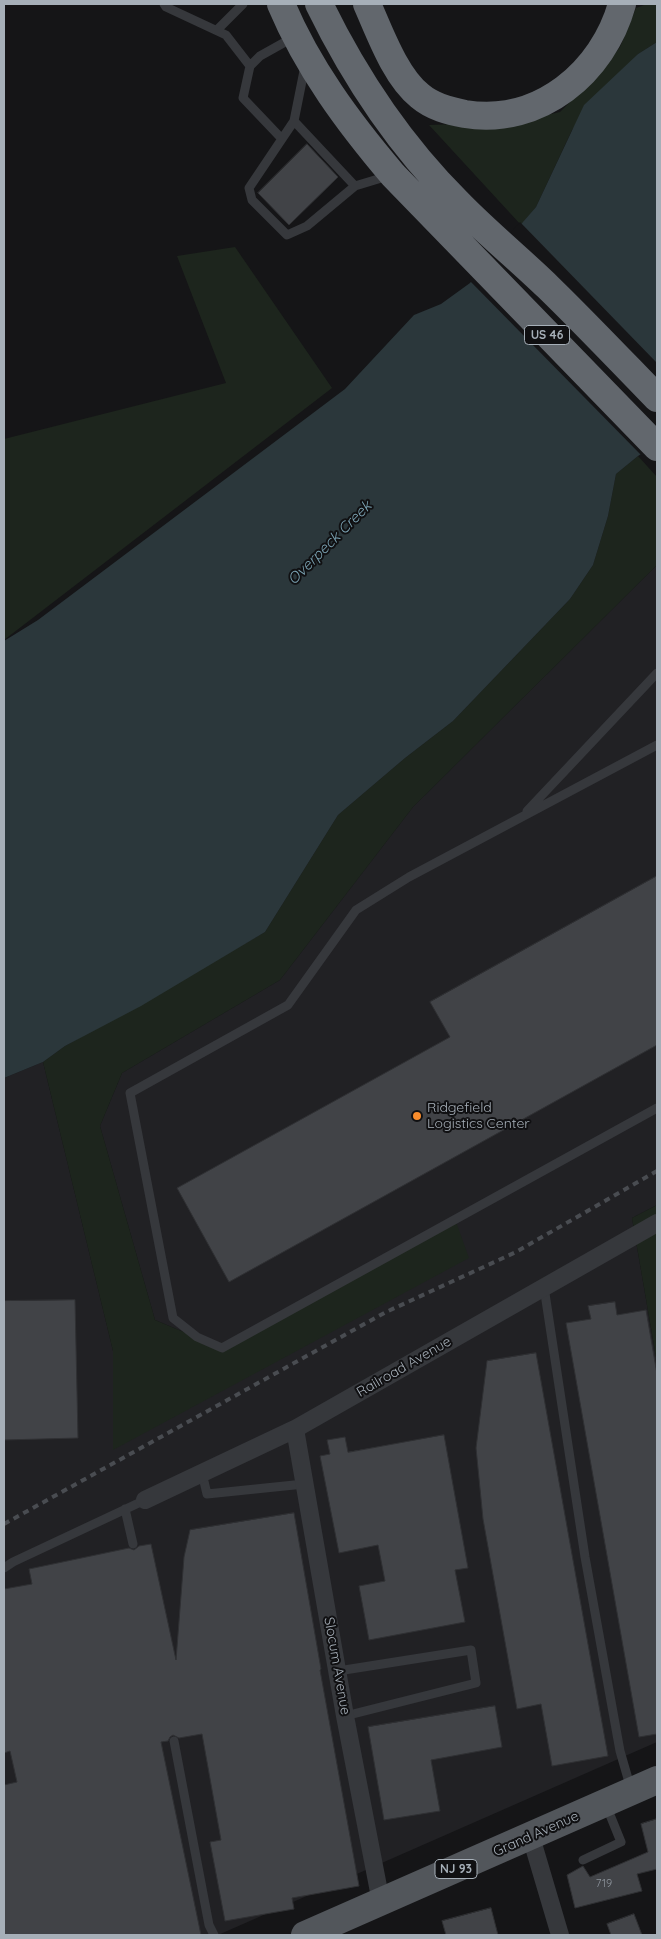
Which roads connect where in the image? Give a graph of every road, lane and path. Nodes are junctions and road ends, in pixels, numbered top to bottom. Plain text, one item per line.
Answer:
1 (164, 4) edge
2 (243, 4) edge
3 (269, 4) edge
4 (281, 4) edge
5 (319, 4) edge
6 (350, 4) edge
7 (367, 4) edge
8 (622, 4) edge
9 (217, 30) junction
10 (298, 43) junction
11 (250, 66) junction
12 (294, 121) junction
13 (282, 139) junction
14 (393, 175) junction
15 (355, 186) junction
16 (462, 197) junction
17 (657, 398) edge
18 (657, 447) edge
19 (657, 673) edge
20 (657, 745) edge
21 (521, 818) junction
22 (657, 1108) edge
23 (657, 1223) edge
24 (544, 1287) junction
25 (295, 1428) junction
26 (202, 1473) junction
27 (304, 1484) junction
28 (145, 1500) joint
29 (125, 1509) junction
30 (133, 1544) dead end
31 (4, 1568) edge
32 (338, 1671) junction
33 (345, 1716) junction
34 (174, 1741) dead end
35 (657, 1780) edge
36 (632, 1792) junction
37 (605, 1802) junction
38 (532, 1837) junction
39 (583, 1860) dead end
40 (381, 1902) junction
41 (214, 1935) edge
42 (305, 1935) edge
43 (560, 1935) edge

1 - 9 lane
2 - 9 lane
3 - 10 highway
4 - 10 highway, US 46
5 - 16 highway
6 - 16 highway
7 - 8 highway
9 - 11 lane
10 - 11 lane
10 - 12 lane
10 - 14 highway, US 46
11 - 13 lane
12 - 13 lane
12 - 15 lane
13 - 15 lane
14 - 15 lane
14 - 18 highway, US 46
16 - 17 highway, US 46
19 - 21 lane
20 - 21 lane
21 - 22 lane
23 - 24 street, Railroad Avenue
24 - 25 street, Railroad Avenue
24 - 36 lane
25 - 26 street, Railroad Avenue
25 - 27 street, Slocum Avenue
26 - 27 lane
26 - 28 street, Railroad Avenue
27 - 32 street, Slocum Avenue
28 - 29 lane
29 - 30 lane
29 - 31 lane
32 - 33 street, Slocum Avenue
32 - 33 lane
33 - 40 street, Slocum Avenue
34 - 41 lane
35 - 36 main road, Grand Avenue / NJ 93
36 - 37 main road, Grand Avenue / NJ 93
37 - 38 main road, Grand Avenue / NJ 93
37 - 39 lane
38 - 40 main road, Grand Avenue / NJ 93
38 - 43 street
40 - 42 main road, Grand Avenue / NJ 93

